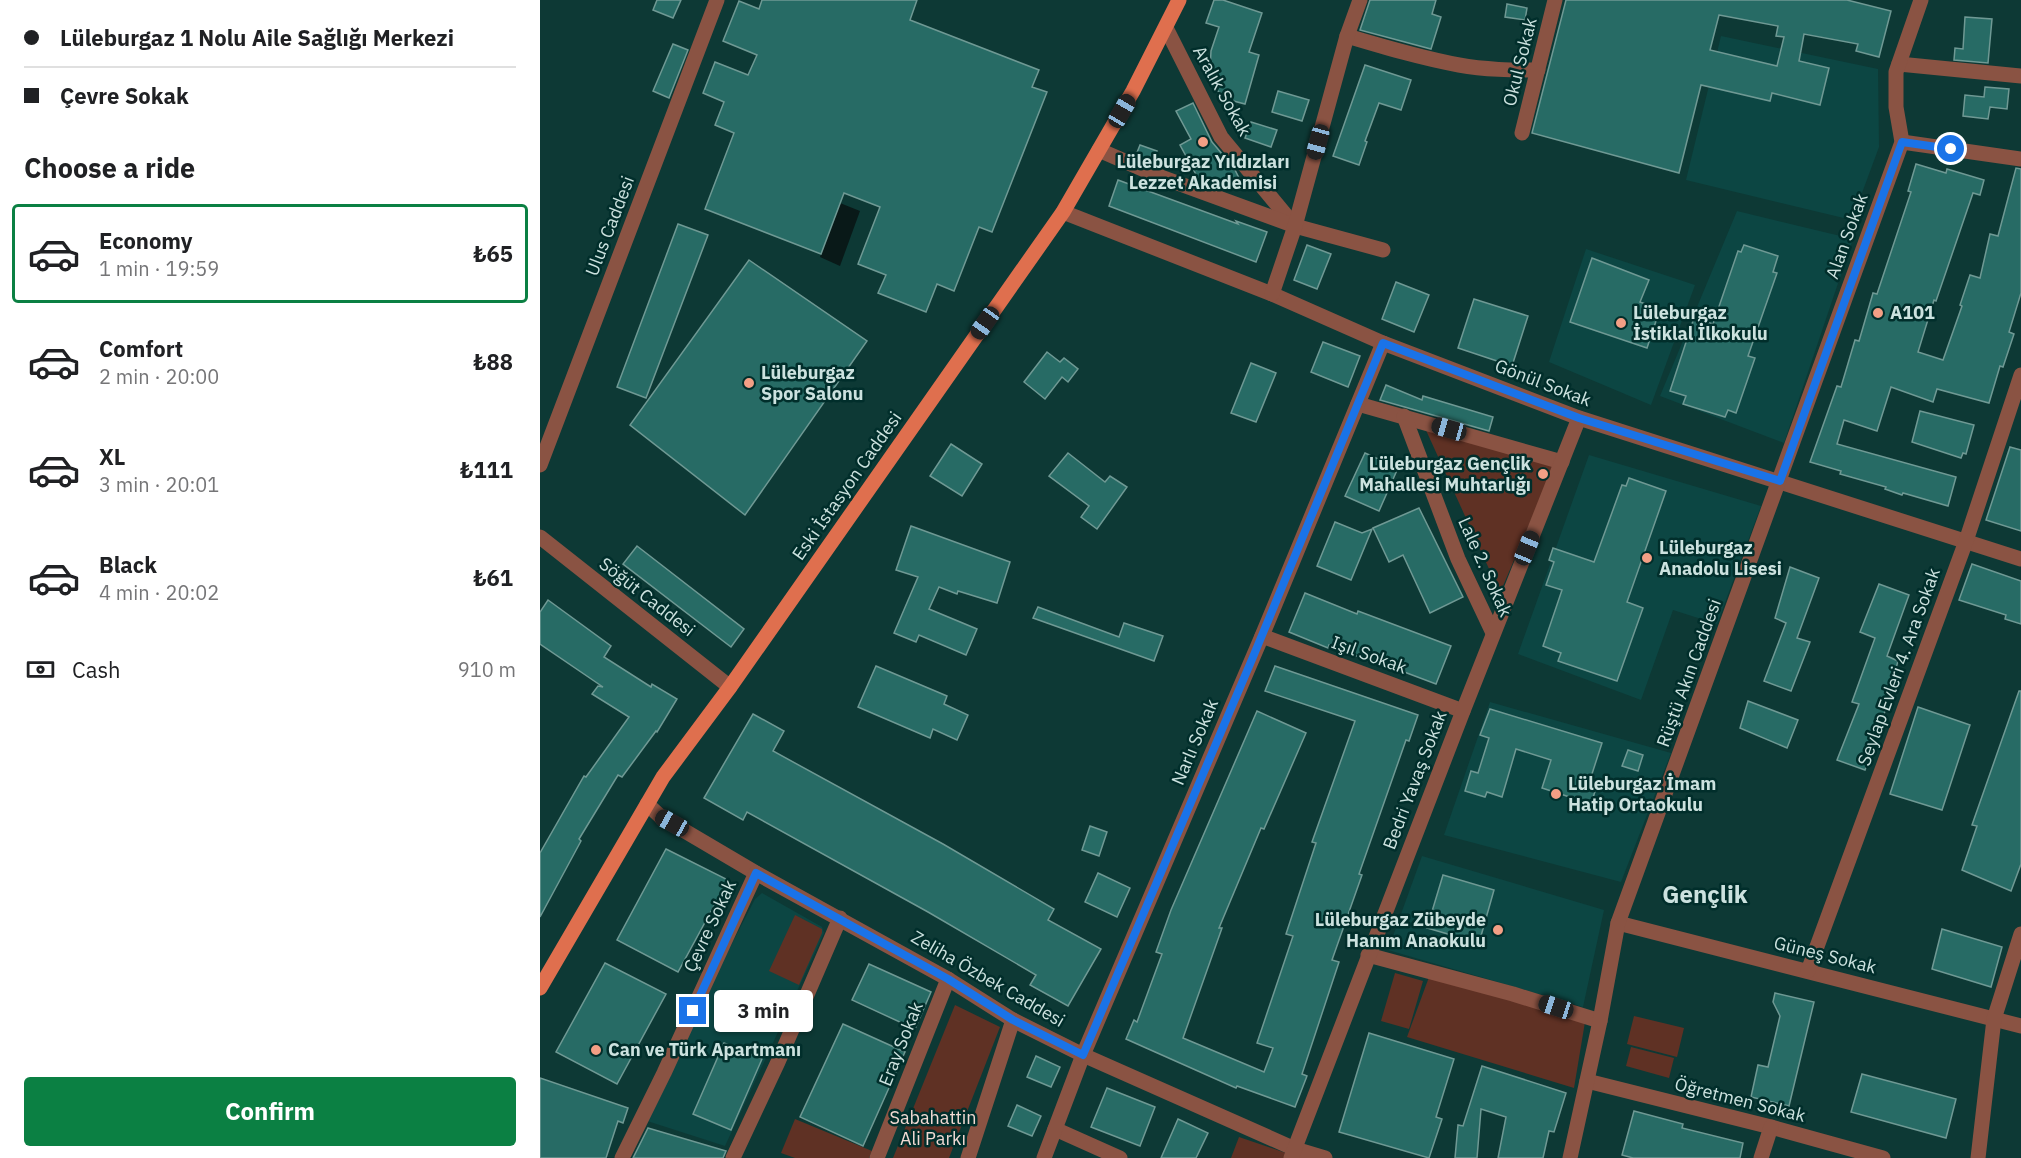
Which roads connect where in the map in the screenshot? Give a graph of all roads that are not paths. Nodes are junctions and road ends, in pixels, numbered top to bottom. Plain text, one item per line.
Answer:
1 (717, 0) edge
2 (1179, 0) edge
3 (1360, 0) edge
4 (1555, 0) edge
5 (1921, 0) edge
6 (1166, 28) junction
7 (1347, 36) junction
8 (1899, 64) junction
9 (1538, 70) junction
10 (2021, 76) edge
11 (1522, 133) dead end
12 (1902, 142) junction
13 (1099, 150) junction
14 (2021, 159) edge
15 (1063, 212) junction
16 (1296, 226) junction
17 (1383, 250) dead end
18 (1272, 294) junction
19 (1383, 343) junction
20 (2021, 375) edge
21 (1358, 404) junction
22 (1404, 416) junction
23 (1579, 418) junction
24 (1562, 462) junction
25 (540, 465) edge
26 (1780, 481) junction
27 (540, 537) edge
28 (1966, 541) junction
29 (2021, 559) edge
30 (1493, 633) junction
31 (1262, 636) junction
32 (730, 687) junction
33 (1463, 711) junction
34 (646, 804) junction
35 (756, 873) junction
36 (840, 918) junction
37 (1618, 923) junction
38 (2021, 934) edge
39 (1368, 955) junction
40 (1808, 971) junction
41 (948, 979) junction
42 (540, 988) edge
43 (1994, 1019) junction
44 (1013, 1020) junction
45 (1600, 1021) junction
46 (2021, 1026) edge
47 (1083, 1055) junction
48 (1587, 1081) junction
49 (1772, 1127) junction
50 (1055, 1130) junction
51 (1293, 1153) edge
52 (622, 1158) edge
53 (733, 1158) edge
54 (877, 1158) edge
55 (968, 1158) edge
56 (1044, 1158) edge
57 (1120, 1158) edge
58 (1325, 1158) edge
59 (1570, 1158) edge
60 (1761, 1158) edge
61 (1883, 1158) edge
62 (1978, 1158) edge

1 - 25 street, Ulus Caddesi
2 - 6 main road, Eski İstasyon Caddesi
3 - 7 street
4 - 9 street, Okul Sokak
5 - 8 street, Alan Sokak
6 - 13 main road, Eski İstasyon Caddesi
6 - 16 street, Aralık Sokak
7 - 9 street
7 - 16 street
8 - 10 street
8 - 12 street, Alan Sokak
9 - 11 street, Okul Sokak
12 - 14 street
12 - 26 street, Alan Sokak
13 - 15 main road, Eski İstasyon Caddesi
13 - 16 street
15 - 18 street, Gönül Sokak
15 - 32 main road, Eski İstasyon Caddesi
16 - 17 street
16 - 18 street
18 - 19 street, Gönül Sokak
19 - 21 street, Narlı Sokak
19 - 23 street, Gönül Sokak
20 - 28 street, Seylap Evleri 4. Ara Sokak
21 - 22 street
21 - 31 street, Narlı Sokak
22 - 24 street
22 - 30 street, Lale 2. Sokak
23 - 24 street, Bedri Yavaş Sokak
23 - 26 street, Gönül Sokak
24 - 30 street, Bedri Yavaş Sokak
26 - 28 street, Gönül Sokak
26 - 37 street, Rüştü Akın Caddesi
27 - 32 street, Söğüt Caddesi
28 - 29 street, Gönül Sokak
28 - 40 street, Seylap Evleri 4. Ara Sokak
30 - 33 street, Bedri Yavaş Sokak
31 - 33 street, Işıl Sokak
31 - 47 street, Narlı Sokak
32 - 34 main road, Eski İstasyon Caddesi
33 - 39 street, Bedri Yavaş Sokak
34 - 35 street, Zeliha Özbek Caddesi
34 - 42 main road, Eski İstasyon Caddesi
35 - 36 street, Zeliha Özbek Caddesi
35 - 52 street, Çevre Sokak
36 - 41 street, Zeliha Özbek Caddesi
36 - 53 street
37 - 40 street, Güneş Sokak
37 - 45 street, Rüştü Akın Caddesi
38 - 43 street
39 - 45 street
39 - 51 street, Bedri Yavaş Sokak
40 - 43 street, Güneş Sokak
41 - 44 street, Zeliha Özbek Caddesi
41 - 54 street, Eray Sokak
43 - 46 street, Güneş Sokak
43 - 62 street
44 - 47 street, Zeliha Özbek Caddesi
44 - 55 street
45 - 48 street, Rüştü Akın Caddesi
47 - 50 street, Narlı Sokak
47 - 51 street, Zeliha Özbek Caddesi
48 - 49 street, Öğretmen Sokak
48 - 59 street, Rüştü Akın Caddesi
49 - 60 street
49 - 61 street, Öğretmen Sokak
50 - 56 street, Narlı Sokak
50 - 57 street
51 - 58 street, Zeliha Özbek Caddesi

